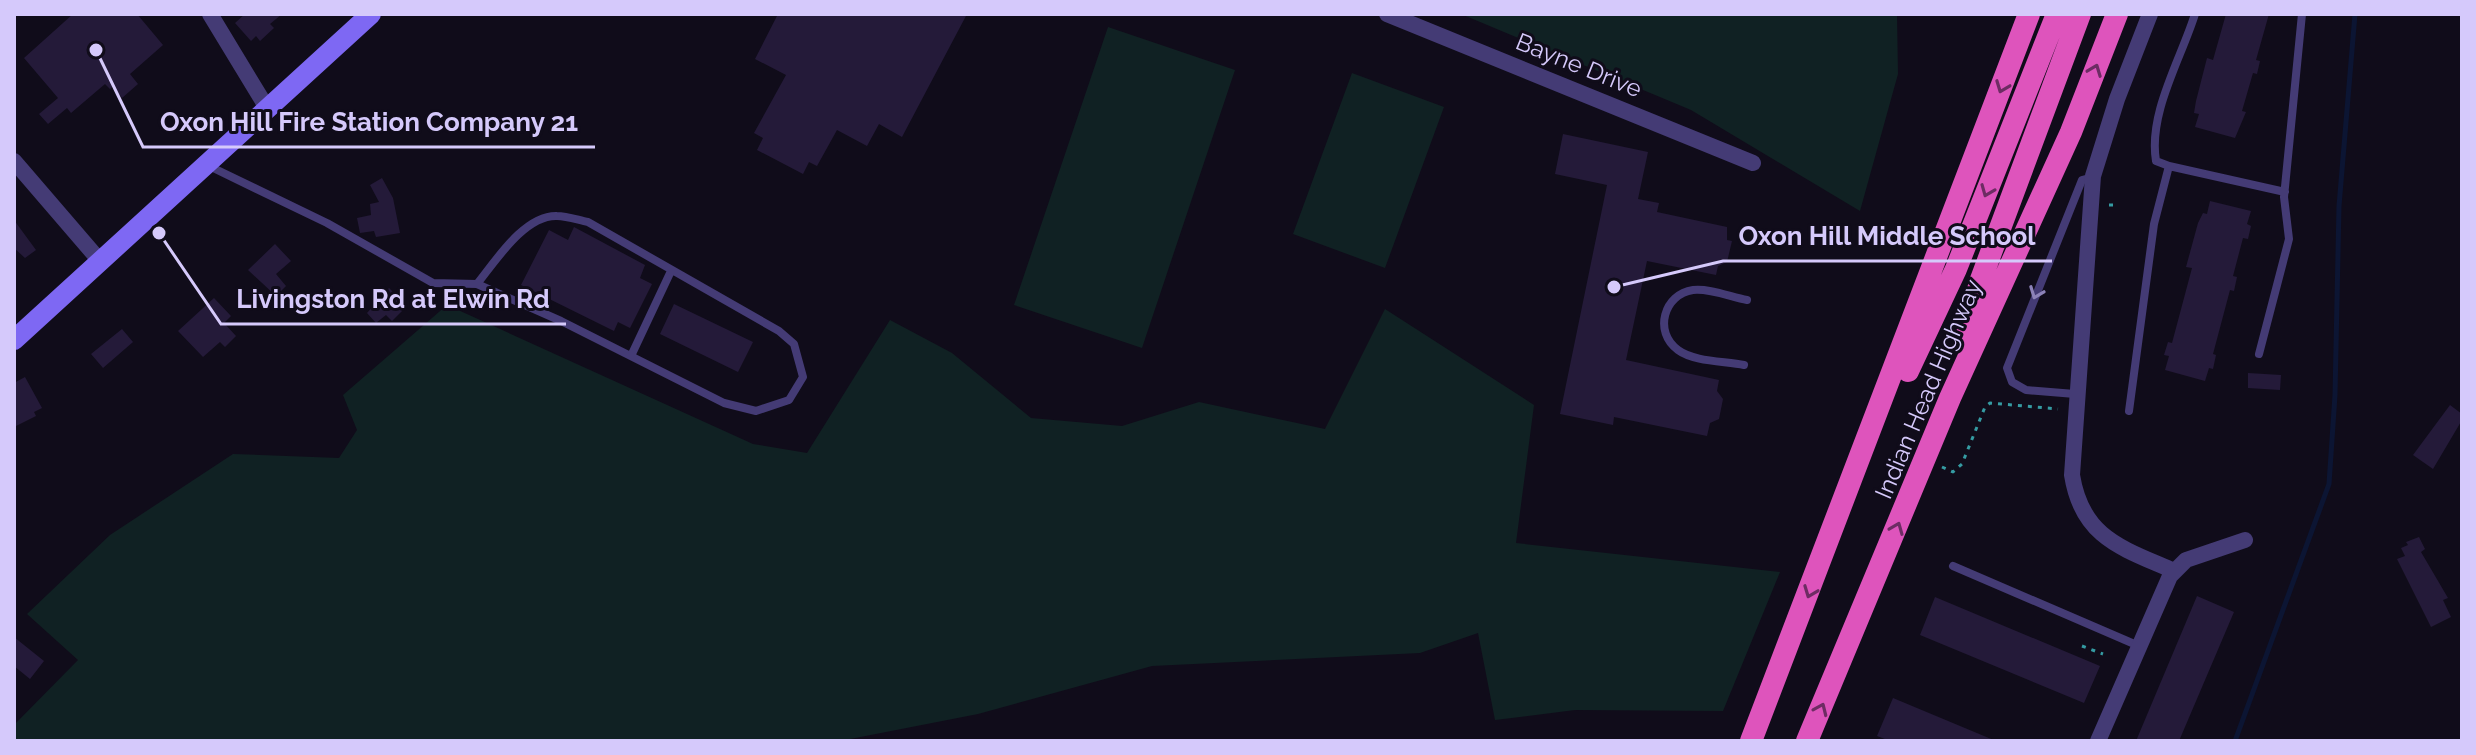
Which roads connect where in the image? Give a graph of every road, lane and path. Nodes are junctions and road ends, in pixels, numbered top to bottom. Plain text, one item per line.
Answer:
1 (210, 14) edge
2 (371, 14) edge
3 (1387, 14) edge
4 (2029, 14) edge
5 (2057, 14) edge
6 (2080, 14) edge
7 (2117, 14) edge
8 (2150, 14) edge
9 (2195, 14) edge
10 (2302, 14) edge
11 (267, 108) junction
12 (14, 161) edge
13 (1753, 163) dead end
14 (206, 164) junction
15 (2169, 166) junction
16 (2093, 176) junction
17 (2285, 192) junction
18 (2109, 205) dead end
19 (2119, 205) dead end
20 (100, 261) junction
21 (671, 271) junction
22 (477, 284) junction
23 (1747, 300) dead end
24 (14, 340) edge
25 (2259, 354) dead end
26 (631, 356) junction
27 (1744, 365) dead end
28 (2075, 394) junction
29 (1950, 398) junction
30 (2061, 409) dead end
31 (2129, 411) dead end
32 (1925, 460) junction
33 (2245, 540) dead end
34 (1830, 541) junction
35 (1953, 566) dead end
36 (2174, 571) junction
37 (2082, 646) dead end
38 (2140, 646) junction
39 (2103, 654) dead end
40 (1751, 741) edge
41 (1807, 741) edge
42 (2098, 741) edge

1 - 11 street
2 - 11 main road
3 - 13 street, Bayne Drive
4 -> 34 highway, Indian Head Highway
5 -> 34 highway
6 - 29 highway
29 -> 7 highway, Indian Head Highway
8 - 16 street
9 - 15 lane
10 - 17 lane
11 - 14 main road
12 - 20 street
14 - 20 main road
14 - 22 lane
15 - 17 lane
15 - 31 lane
16 - 28 street
16 -> 28 lane
17 - 25 lane
18 - 19 path
20 - 24 main road
21 - 22 lane
21 - 26 lane
21 - 26 lane
22 - 26 lane
23 - 27 lane
28 - 36 street
29 - 32 highway, Indian Head Highway
30 - 32 path
41 -> 32 highway, Indian Head Highway
33 - 36 street
34 -> 40 highway, Indian Head Highway
35 - 38 lane
36 - 38 street
37 - 39 path
38 - 42 street

